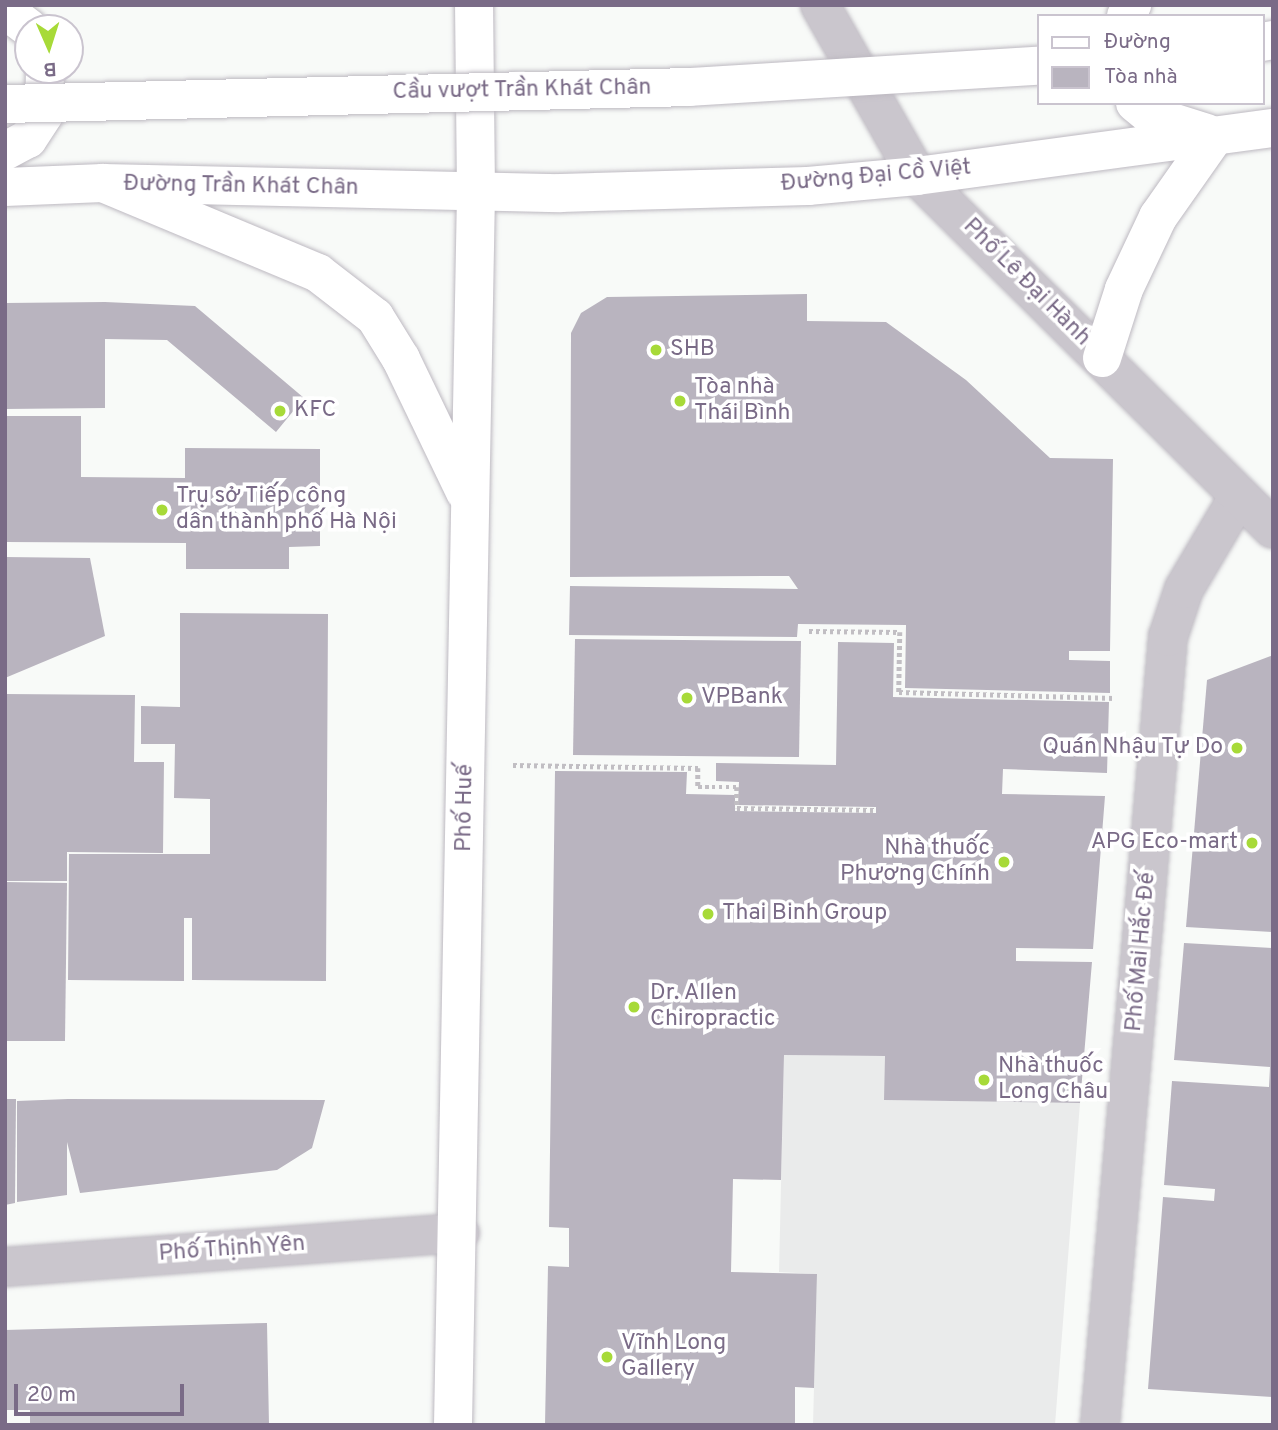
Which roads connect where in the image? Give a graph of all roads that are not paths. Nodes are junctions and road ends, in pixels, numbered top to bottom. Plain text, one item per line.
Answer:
1 (474, 5) edge
2 (820, 5) edge
3 (1036, 66) edge
4 (45, 84) edge
5 (5, 104) edge
6 (1138, 105) edge
7 (1273, 128) edge
8 (1215, 135) junction
9 (5, 151) edge
10 (917, 176) junction
11 (103, 183) junction
12 (5, 187) edge
13 (476, 192) junction
14 (1102, 358) junction
15 (1239, 496) junction
16 (470, 501) junction
17 (1273, 528) edge
18 (460, 1233) junction
19 (5, 1267) edge
20 (453, 1425) edge
21 (1100, 1425) edge

1 - 13 main road, Phố Huế
2 - 10 street, Phố Lê Đại Hành
3 - 5 main road, Cầu vượt Trần Khát Chân, bridge
4 - 9 main road
6 - 8 main road
7 - 8 main road, Đường Đại Cồ Việt
8 - 10 main road, Đường Đại Cồ Việt
8 - 14 main road
10 - 13 main road, Đường Đại Cồ Việt
10 - 14 street, Phố Lê Đại Hành
11 - 12 main road, Đường Trần Khát Chân
11 - 13 main road, Đường Trần Khát Chân
11 - 16 main road
13 - 16 main road, Phố Huế
14 - 15 street, Phố Lê Đại Hành
15 - 17 street, Phố Lê Đại Hành
15 - 21 street, Phố Mai Hắc Đế
16 - 18 main road, Phố Huế
18 - 19 street, Phố Thịnh Yên
18 - 20 main road, Phố Huế

